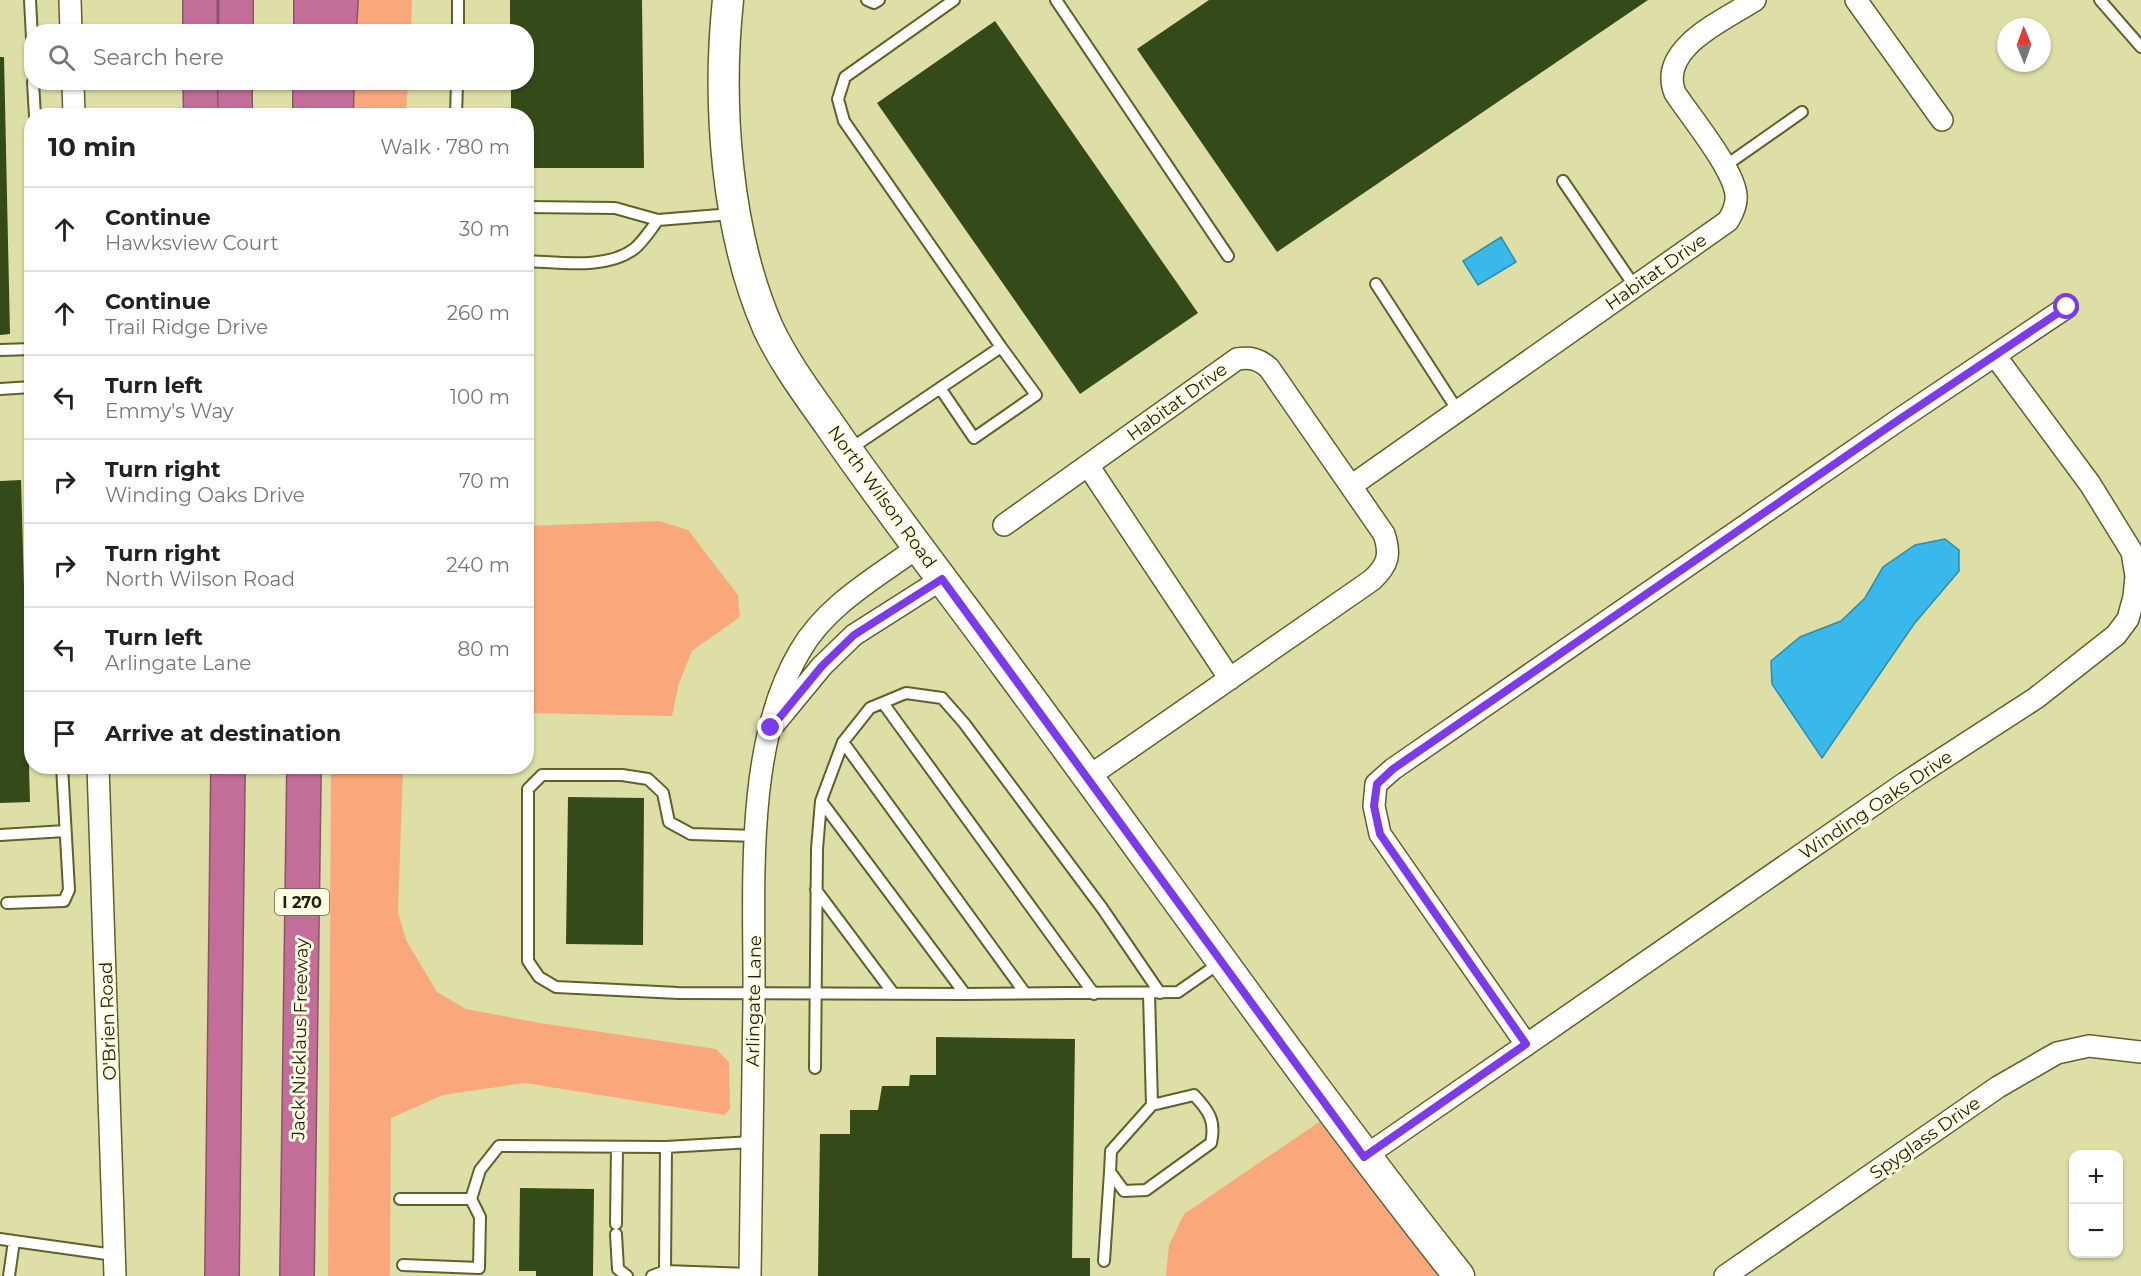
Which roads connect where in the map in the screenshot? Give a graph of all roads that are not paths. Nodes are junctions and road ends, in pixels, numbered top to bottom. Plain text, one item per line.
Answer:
1 (30, 0) edge
2 (70, 0) edge
3 (200, 0) edge
4 (236, 0) edge
5 (311, 0) edge
6 (341, 0) edge
7 (458, 0) edge
8 (728, 0) edge
9 (867, 0) edge
10 (879, 0) edge
11 (954, 0) edge
12 (1056, 0) edge
13 (1755, 0) edge
14 (1856, 0) edge
15 (2100, 0) edge
16 (31, 24) edge
17 (71, 24) edge
18 (200, 24) edge
19 (236, 24) edge
20 (311, 24) edge
21 (340, 24) edge
22 (458, 24) edge
23 (2141, 46) edge
24 (33, 90) edge
25 (73, 90) edge
26 (200, 90) edge
27 (235, 90) edge
28 (310, 90) edge
29 (337, 90) edge
30 (457, 90) edge
31 (34, 108) edge
32 (75, 108) edge
33 (201, 108) edge
34 (235, 108) edge
35 (310, 108) edge
36 (336, 108) edge
37 (456, 108) edge
38 (1802, 112) dead end
39 (1942, 120) dead end
40 (1725, 166) junction
41 (1563, 181) dead end
42 (534, 207) edge
43 (736, 214) junction
44 (658, 219) junction
45 (1228, 256) dead end
46 (534, 261) edge
47 (1376, 284) dead end
48 (1635, 286) junction
49 (2067, 307) dead end
50 (1000, 347) junction
51 (24, 349) edge
52 (0, 350) edge
53 (1996, 357) junction
54 (24, 388) edge
55 (940, 388) junction
56 (0, 389) edge
57 (1458, 411) junction
58 (847, 451) junction
59 (1089, 467) junction
60 (1351, 486) junction
61 (1004, 525) dead end
62 (918, 547) junction
63 (942, 579) junction
64 (1230, 679) junction
65 (883, 703) junction
66 (771, 728) junction
67 (843, 742) junction
68 (62, 774) edge
69 (98, 774) edge
70 (228, 774) edge
71 (304, 774) edge
72 (1088, 777) junction
73 (821, 801) junction
74 (65, 831) junction
75 (0, 834) edge
76 (757, 836) junction
77 (816, 890) junction
78 (7, 903) dead end
79 (1222, 962) junction
80 (754, 991) junction
81 (814, 992) junction
82 (893, 993) junction
83 (1025, 993) junction
84 (1154, 993) junction
85 (965, 994) junction
86 (1094, 994) junction
87 (1526, 1044) junction
88 (2141, 1052) edge
89 (815, 1068) dead end
90 (1152, 1105) junction
91 (752, 1142) junction
92 (617, 1147) junction
93 (666, 1147) junction
94 (1364, 1157) junction
95 (1110, 1172) junction
96 (400, 1199) dead end
97 (471, 1199) junction
98 (0, 1239) edge
99 (14, 1241) junction
100 (114, 1255) junction
101 (1104, 1261) dead end
102 (403, 1265) dead end
103 (665, 1271) junction
104 (479, 1272) edge
105 (750, 1275) edge
106 (9, 1276) edge
107 (115, 1276) edge
108 (222, 1276) edge
109 (297, 1276) edge
110 (627, 1276) edge
111 (652, 1276) edge
112 (1459, 1276) edge
113 (1725, 1276) edge

1 - 16 lane
2 - 17 street
3 - 18 highway
4 - 19 highway
5 - 20 highway
6 - 21 highway
7 - 22 lane
8 - 43 main road, North Wilson Road
9 - 10 lane
11 - 50 lane
12 - 45 lane
13 - 40 street, Habitat Drive
14 - 39 street
15 - 23 lane
24 - 31 lane
25 - 32 street
26 - 33 highway
27 - 34 highway
28 - 35 highway
29 - 36 highway
30 - 37 lane
38 - 40 lane
40 - 48 street, Habitat Drive
41 - 48 lane
42 - 44 lane
43 - 44 lane
43 - 58 main road, North Wilson Road
44 - 46 lane
47 - 57 lane
48 - 57 street, Habitat Drive
49 - 53 street
50 - 55 lane
50 - 55 lane
51 - 52 lane
53 - 87 street, Winding Oaks Drive
53 - 87 street
54 - 56 lane
55 - 58 lane
57 - 60 street, Habitat Drive
58 - 62 main road, North Wilson Road
59 - 60 street, Habitat Drive
59 - 61 street, Habitat Drive
59 - 64 street
60 - 64 street, Habitat Drive
62 - 63 main road, North Wilson Road
62 - 66 street, Arlingate Lane
63 - 66 street, Arlingate Lane
63 - 72 main road, North Wilson Road
64 - 72 street, Habitat Drive
65 - 67 lane
65 - 84 lane
65 - 86 lane
66 - 76 street, Arlingate Lane
67 - 73 lane
67 - 83 lane
68 - 74 lane
69 - 100 street, O'Brien Road
70 - 108 highway
71 - 109 highway, Jack Nicklaus Freeway / I 270
72 - 79 main road, North Wilson Road
73 - 77 lane
73 - 85 lane
74 - 75 lane
74 - 78 lane
76 - 80 street, Arlingate Lane
76 - 80 lane
77 - 81 lane
77 - 82 lane
79 - 84 lane
79 - 94 main road, North Wilson Road
80 - 81 lane
80 - 91 street, Arlingate Lane
81 - 82 lane
81 - 89 lane
82 - 85 lane
83 - 85 lane
83 - 86 lane
84 - 86 lane
84 - 90 lane
87 - 94 street, Winding Oaks Drive
88 - 113 street, Spyglass Drive
90 - 95 lane
90 - 95 lane
91 - 93 lane
91 - 105 street, Arlingate Lane
92 - 93 lane
92 - 97 lane
92 - 110 lane
93 - 103 lane
94 - 112 main road, North Wilson Road
95 - 101 lane
96 - 97 lane
97 - 104 lane
98 - 99 lane
99 - 100 lane
99 - 106 lane
100 - 107 street, O'Brien Road
102 - 104 lane
103 - 105 lane
103 - 111 lane

